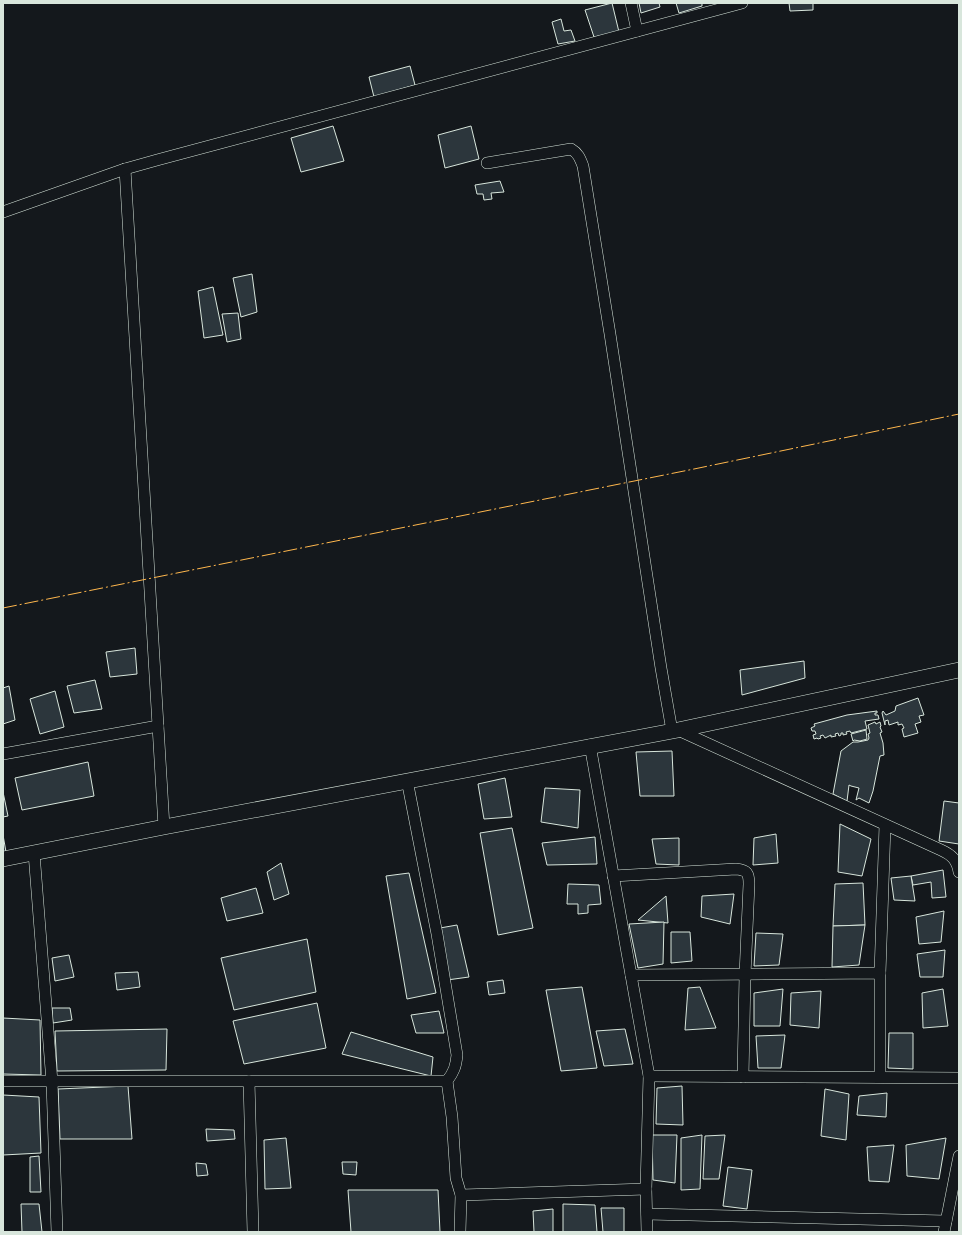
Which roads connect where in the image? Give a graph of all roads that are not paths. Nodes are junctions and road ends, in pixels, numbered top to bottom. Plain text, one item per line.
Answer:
1 (631, 3) edge
2 (742, 3) edge
3 (723, 5) edge
4 (637, 31) junction
5 (487, 162) dead end
6 (125, 169) junction
7 (3, 212) edge
8 (959, 670) edge
9 (158, 726) junction
10 (675, 730) junction
11 (590, 745) junction
12 (3, 754) edge
13 (407, 780) junction
14 (885, 825) junction
15 (164, 827) junction
16 (34, 853) junction
17 (3, 859) edge
18 (959, 868) edge
19 (613, 876) junction
20 (880, 973) junction
21 (631, 975) junction
22 (745, 975) junction
23 (649, 1076) junction
24 (743, 1076) junction
25 (880, 1077) junction
26 (959, 1078) edge
27 (3, 1081) edge
28 (249, 1081) junction
29 (447, 1081) junction
30 (52, 1082) junction
31 (959, 1156) edge
32 (646, 1188) junction
33 (461, 1195) junction
34 (647, 1214) junction
35 (945, 1227) edge
36 (57, 1232) edge
37 (253, 1232) edge
38 (460, 1232) edge
39 (647, 1232) edge

1 - 4 street
2 - 3 street
3 - 4 street
4 - 6 street
5 - 10 street
6 - 7 street
6 - 9 street
8 - 10 street
9 - 12 street
9 - 15 street
10 - 11 street
10 - 14 street
11 - 13 street
11 - 19 street
13 - 15 street
13 - 29 street
14 - 18 street
14 - 20 street
15 - 16 street
16 - 17 street
16 - 30 street
19 - 21 street
19 - 22 street
20 - 22 street
20 - 25 street
21 - 22 street
21 - 23 street
22 - 24 street
23 - 24 street
23 - 32 street
24 - 25 street
25 - 26 street
27 - 30 street
28 - 29 street
28 - 30 street
28 - 37 street
29 - 33 street
30 - 36 street
31 - 35 street
32 - 33 street
32 - 34 street
33 - 38 street
34 - 35 street
34 - 39 street

